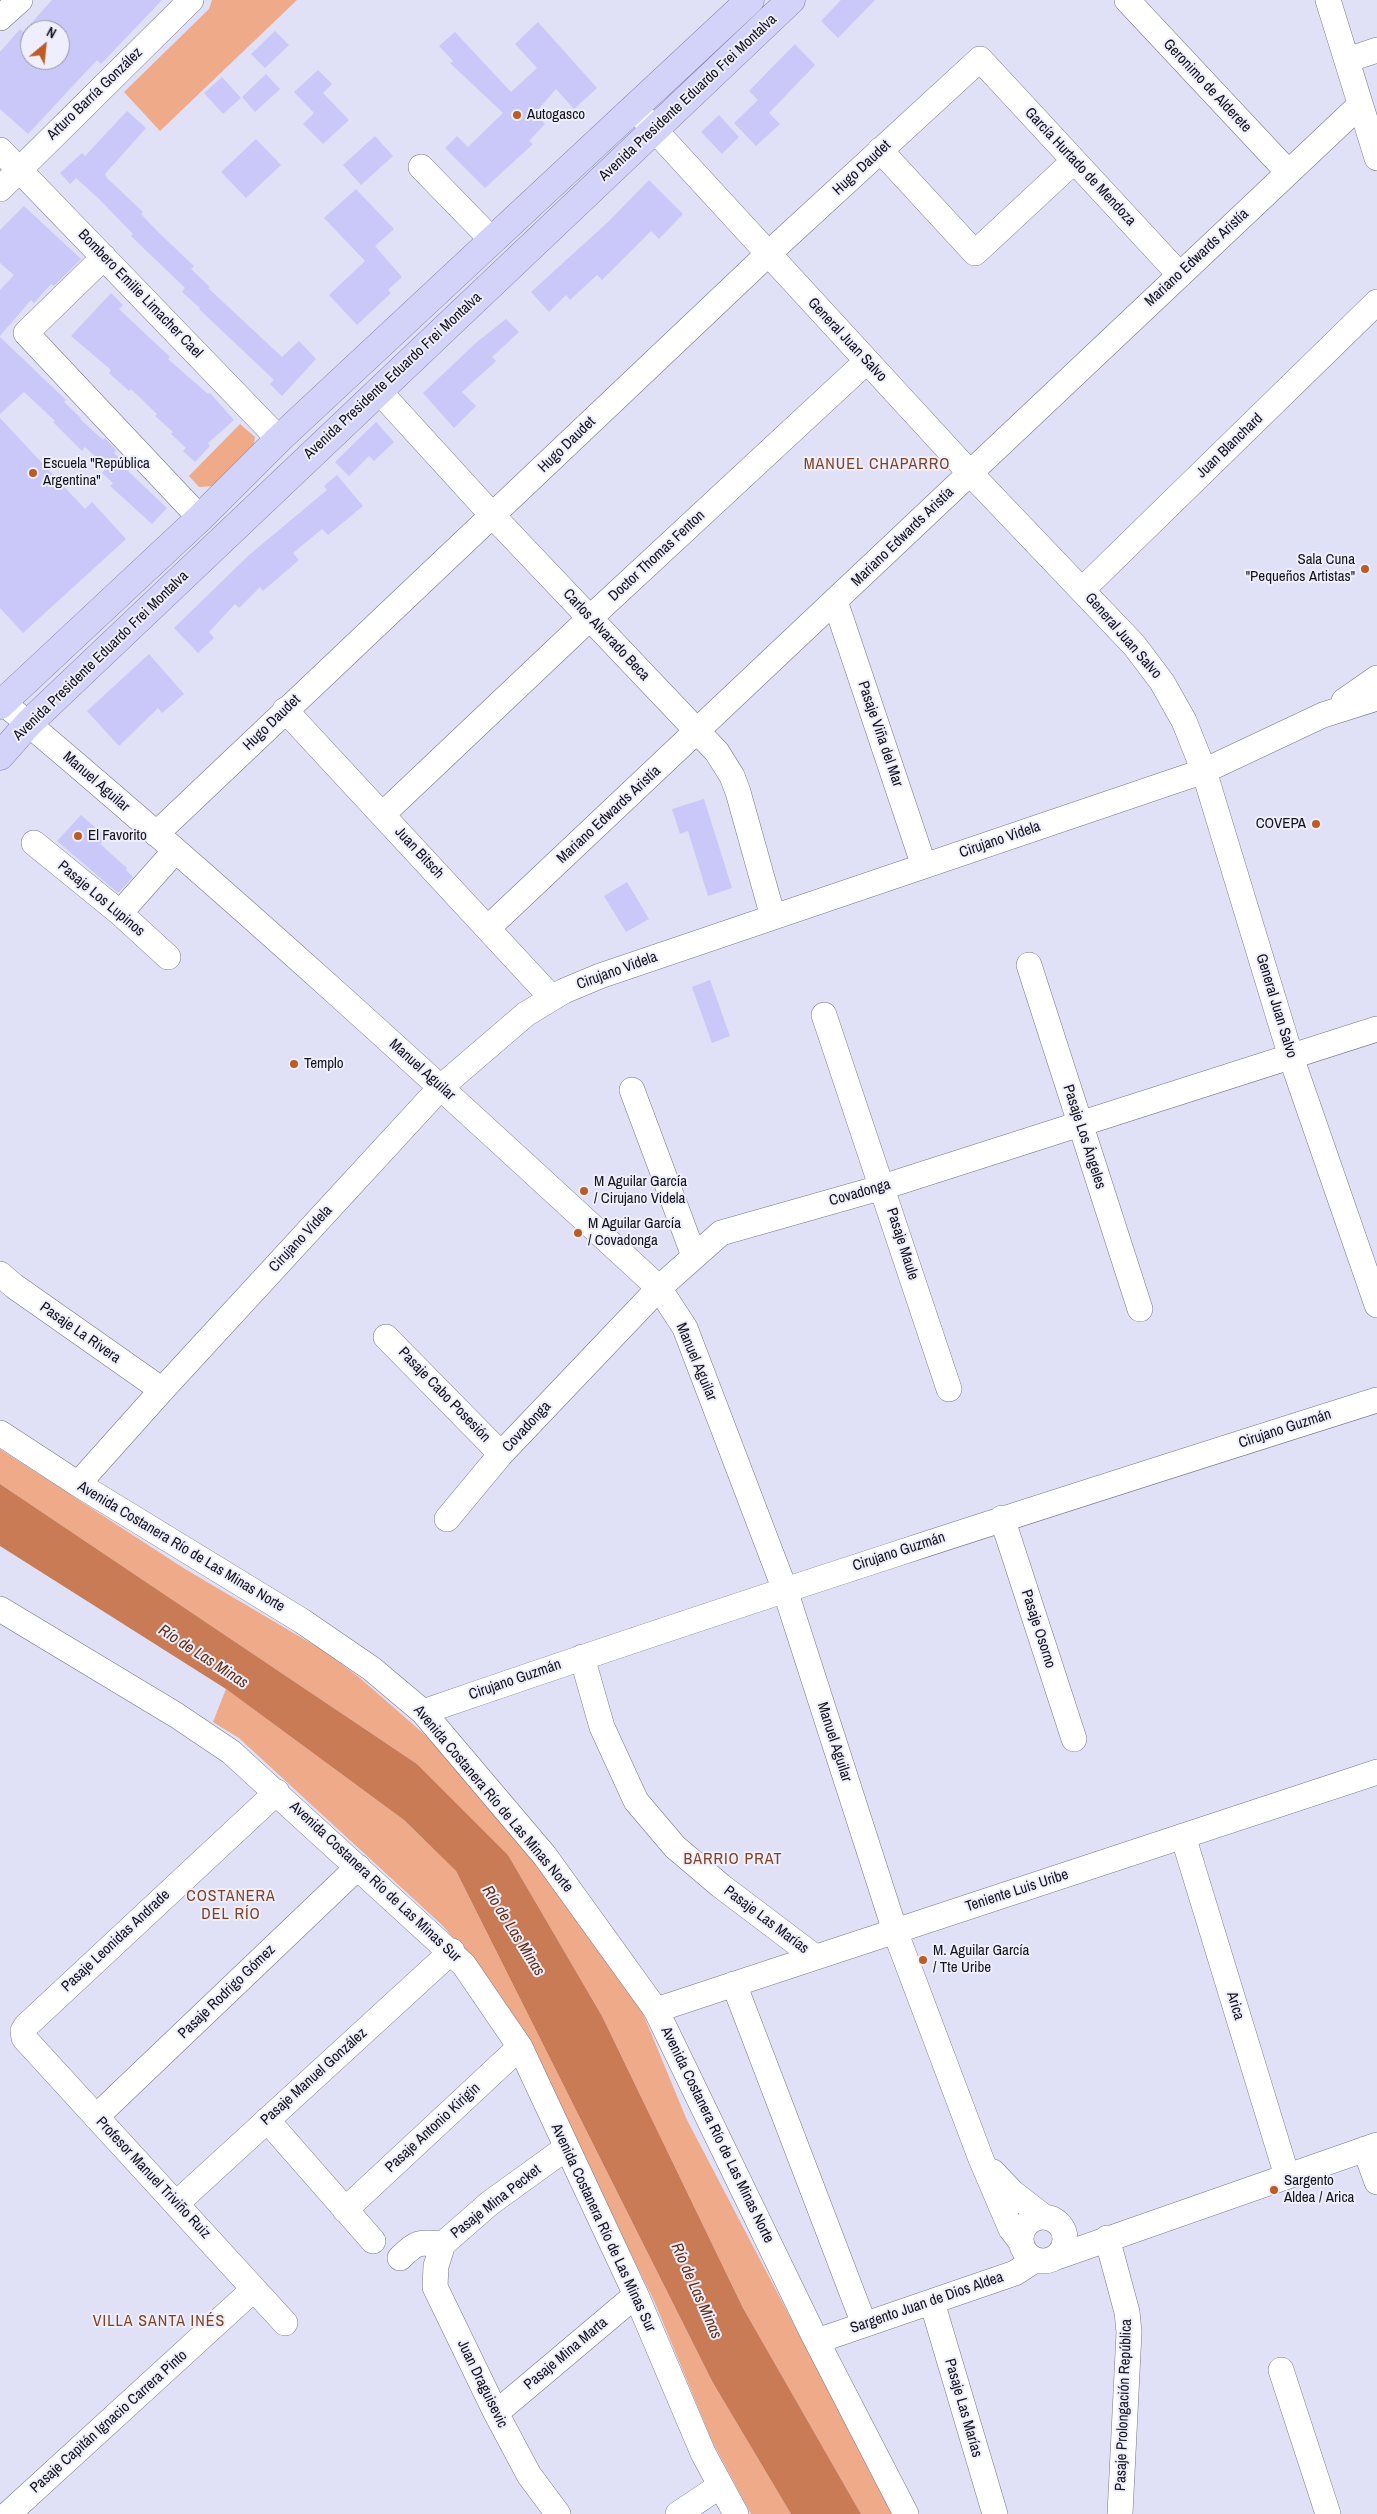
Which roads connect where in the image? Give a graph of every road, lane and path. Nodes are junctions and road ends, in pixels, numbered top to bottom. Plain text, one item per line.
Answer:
1 (20, 0) edge
2 (191, 0) edge
3 (750, 0) edge
4 (791, 0) edge
5 (1127, 0) edge
6 (1328, 0) edge
7 (0, 18) edge
8 (1377, 50) edge
9 (980, 59) joint
10 (1347, 60) junction
11 (1360, 105) junction
12 (633, 107) junction
13 (654, 129) junction
14 (0, 150) edge
15 (880, 150) junction
16 (1377, 158) edge
17 (1074, 161) junction
18 (421, 167) dead end
19 (18, 170) junction
20 (1288, 172) junction
21 (0, 189) edge
22 (492, 240) junction
23 (768, 254) junction
24 (104, 256) junction
25 (1180, 275) junction
26 (1377, 302) edge
27 (867, 361) junction
28 (378, 390) junction
29 (280, 439) junction
30 (970, 473) junction
31 (493, 516) junction
32 (200, 518) junction
33 (1082, 590) junction
34 (835, 602) junction
35 (590, 618) junction
36 (1377, 678) edge
37 (1377, 698) edge
38 (1, 702) edge
39 (285, 710) junction
40 (1323, 715) junction
41 (29, 723) junction
42 (698, 733) junction
43 (0, 756) edge
44 (1204, 770) junction
45 (384, 814) junction
46 (156, 834) junction
47 (34, 843) dead end
48 (175, 851) junction
49 (924, 866) junction
50 (120, 913) junction
51 (772, 916) junction
52 (489, 927) junction
53 (168, 956) dead end
54 (1029, 965) dead end
55 (551, 997) junction
56 (824, 1015) dead end
57 (1377, 1029) edge
58 (1291, 1057) junction
59 (441, 1087) junction
60 (632, 1090) dead end
61 (1080, 1124) junction
62 (884, 1187) junction
63 (694, 1256) junction
64 (0, 1274) edge
65 (659, 1288) junction
66 (1377, 1305) edge
67 (1140, 1309) dead end
68 (386, 1337) dead end
69 (949, 1389) dead end
70 (162, 1390) junction
71 (1377, 1400) edge
72 (0, 1433) edge
73 (501, 1454) junction
74 (78, 1484) junction
75 (1002, 1518) junction
76 (446, 1519) dead end
77 (785, 1590) junction
78 (0, 1609) edge
79 (582, 1657) junction
80 (423, 1712) junction
81 (1074, 1739) dead end
82 (1377, 1772) edge
83 (277, 1792) junction
84 (1184, 1836) junction
85 (358, 1867) junction
86 (895, 1931) junction
87 (452, 1951) junction
88 (815, 1957) junction
89 (734, 1984) junction
90 (656, 2010) junction
91 (23, 2031) joint
92 (520, 2047) junction
93 (96, 2117) junction
94 (267, 2120) junction
95 (1371, 2147) edge
96 (566, 2148) junction
97 (981, 2159) junction
98 (1287, 2176) junction
99 (1377, 2182) edge
100 (177, 2203) junction
101 (345, 2210) junction
102 (1051, 2220) junction
103 (1107, 2238) junction
104 (373, 2241) dead end
105 (443, 2244) junction
106 (1038, 2253) junction
107 (400, 2258) dead end
108 (254, 2289) junction
109 (636, 2295) junction
110 (932, 2302) junction
111 (285, 2323) dead end
112 (864, 2324) junction
113 (817, 2341) junction
114 (1281, 2370) dead end
115 (496, 2413) junction
116 (529, 2476) junction
117 (720, 2486) junction
118 (8, 2514) edge
119 (544, 2514) edge
120 (558, 2514) edge
121 (678, 2514) edge
122 (736, 2514) edge
123 (906, 2514) edge
124 (995, 2514) edge
125 (1120, 2514) edge
126 (1328, 2514) edge

1 - 7 street
2 - 19 street, Arturo Barría González
3 - 12 main road, Avenida Presidente Eduardo Frei Montalva
4 - 13 main road, Avenida Presidente Eduardo Frei Montalva
5 - 20 street, Geronimo de Alderete
6 - 10 street
8 - 10 street
9 - 15 street, Hugo Daudet
9 - 17 street, García Hurtado de Mendoza
10 - 11 street
11 - 16 street
11 - 20 street, Mariano Edwards Aristía
12 - 13 street, General Juan Salvo
12 - 22 main road, Avenida Presidente Eduardo Frei Montalva
13 - 23 street, General Juan Salvo
13 - 28 main road, Avenida Presidente Eduardo Frei Montalva
14 - 19 street, Bombero Emilie Limacher Cael
15 - 17 street
15 - 23 street, Hugo Daudet
17 - 25 street, García Hurtado de Mendoza
18 - 22 street
19 - 21 street, Arturo Barría González
19 - 24 street, Bombero Emilie Limacher Cael
20 - 25 street, Mariano Edwards Aristía
22 - 29 main road, Avenida Presidente Eduardo Frei Montalva
23 - 27 street, General Juan Salvo
23 - 31 street, Hugo Daudet
24 - 29 street, Bombero Emilie Limacher Cael
24 - 32 street
25 - 30 street, Mariano Edwards Aristía
26 - 33 street, Juan Blanchard
27 - 30 street, General Juan Salvo
27 - 35 street, Doctor Thomas Fenton
28 - 31 street, Carlos Alvarado Beca
28 - 41 main road, Avenida Presidente Eduardo Frei Montalva
29 - 32 main road, Avenida Presidente Eduardo Frei Montalva
30 - 33 street, General Juan Salvo
30 - 34 street, Mariano Edwards Aristía
31 - 35 street, Carlos Alvarado Beca
31 - 39 street, Hugo Daudet
32 - 38 main road, Avenida Presidente Eduardo Frei Montalva
33 - 44 street, General Juan Salvo
34 - 42 street, Mariano Edwards Aristía
34 - 49 street, Pasaje Viña del Mar
35 - 42 street, Carlos Alvarado Beca
35 - 45 street, Doctor Thomas Fenton
36 - 40 street, Cirujano Videla
37 - 40 street, Cirujano Videla
38 - 41 street, Manuel Aguilar
39 - 45 street, Juan Bitsch
39 - 46 street, Hugo Daudet
40 - 44 street, Cirujano Videla
41 - 43 main road, Avenida Presidente Eduardo Frei Montalva
41 - 46 street, Manuel Aguilar
42 - 51 street, Carlos Alvarado Beca
42 - 52 street, Mariano Edwards Aristía
44 - 49 street, Cirujano Videla
44 - 58 street, General Juan Salvo
45 - 52 street, Juan Bitsch
46 - 48 street, Manuel Aguilar
47 - 50 street, Pasaje Los Lupinos
48 - 50 street
48 - 59 street, Manuel Aguilar
49 - 51 street, Cirujano Videla
50 - 53 street, Pasaje Los Lupinos
51 - 55 street, Cirujano Videla
52 - 55 street, Juan Bitsch
54 - 61 street, Pasaje Los Ángeles
55 - 59 street, Cirujano Videla
56 - 62 street, Pasaje Maule
57 - 58 street, Covadonga
58 - 61 street, Covadonga
58 - 66 street, General Juan Salvo
59 - 65 street, Manuel Aguilar
59 - 70 street, Cirujano Videla
60 - 63 street
61 - 62 street, Covadonga
61 - 67 street, Pasaje Los Ángeles
62 - 63 street, Covadonga
62 - 69 street, Pasaje Maule
63 - 65 street, Covadonga
64 - 70 street, Pasaje La Rivera
65 - 73 street, Covadonga
65 - 77 street, Manuel Aguilar
68 - 73 street, Pasaje Cabo Posesión
70 - 74 street, Cirujano Videla
71 - 75 street, Cirujano Guzmán
72 - 74 street, Avenida Costanera Río de Las Minas Norte
73 - 76 street, Covadonga
74 - 80 street, Avenida Costanera Río de Las Minas Norte
75 - 77 street, Cirujano Guzmán
75 - 81 street, Pasaje Osorno
77 - 79 street, Cirujano Guzmán
77 - 86 street, Manuel Aguilar
78 - 83 street, Avenida Costanera Río de Las Minas Sur
79 - 80 street, Cirujano Guzmán
79 - 88 street, Pasaje Las Marías
80 - 90 street, Avenida Costanera Río de Las Minas Norte
82 - 84 street, Teniente Luis Uribe
83 - 85 street, Avenida Costanera Río de Las Minas Sur
83 - 91 street, Pasaje Leonidas Andrade
84 - 86 street, Teniente Luis Uribe
84 - 98 street, Arica
85 - 87 street, Avenida Costanera Río de Las Minas Sur
85 - 93 street, Pasaje Rodrigo Gómez
86 - 88 street, Teniente Luis Uribe
86 - 97 street, Manuel Aguilar
87 - 92 street, Avenida Costanera Río de Las Minas Sur
87 - 94 street, Pasaje Manuel González
88 - 89 street, Teniente Luis Uribe
89 - 90 street, Teniente Luis Uribe
89 - 112 street
90 - 113 street, Avenida Costanera Río de Las Minas Norte
91 - 93 street, Profesor Manuel Triviño Ruiz
92 - 96 street, Avenida Costanera Río de Las Minas Sur
92 - 101 street, Pasaje Antonio Kirigin
93 - 100 street, Profesor Manuel Triviño Ruiz
94 - 100 street, Pasaje Manuel González
94 - 101 street
95 - 98 street, Sargento Juan de Dios Aldea
95 - 99 street
96 - 105 street, Pasaje Mina Pecket
96 - 109 street, Avenida Costanera Río de Las Minas Sur
97 - 102 street, Manuel Aguilar
97 - 106 street, Manuel Aguilar
98 - 103 street, Sargento Juan de Dios Aldea
100 - 108 street, Profesor Manuel Triviño Ruiz
101 - 104 street
102 - 103 street
102 - 106 street
102 - 106 street
103 - 106 street, Sargento Juan de Dios Aldea
103 - 125 street, Pasaje Prolongación República
105 - 107 street, Pasaje Mina Pecket
105 - 115 street, Juan Draguisevic
106 - 110 street, Sargento Juan de Dios Aldea
108 - 111 street, Profesor Manuel Triviño Ruiz
108 - 118 street, Pasaje Capitán Ignacio Carrera Pinto
109 - 115 street, Pasaje Mina Marta
109 - 117 street, Avenida Costanera Río de Las Minas Sur
110 - 112 street, Sargento Juan de Dios Aldea
110 - 124 street, Pasaje Las Marías
112 - 113 street, Sargento Juan de Dios Aldea
113 - 123 street, Avenida Costanera Río de Las Minas Norte
114 - 126 street
115 - 116 street, Juan Draguisevic
116 - 119 street
116 - 120 street, Juan Draguisevic
117 - 121 street
117 - 122 street, Avenida Costanera Río de Las Minas Sur

